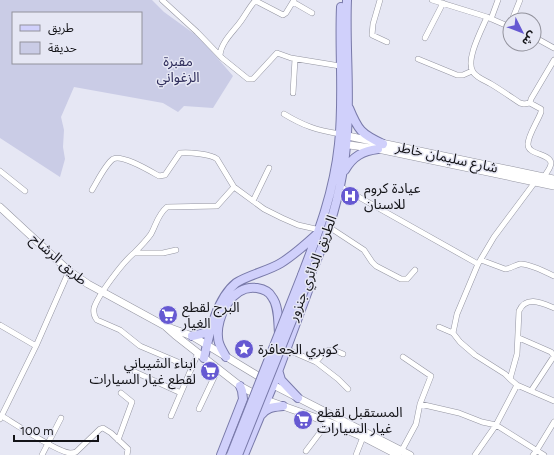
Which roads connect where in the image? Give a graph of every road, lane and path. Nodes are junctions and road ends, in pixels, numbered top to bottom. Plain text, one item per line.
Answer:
1 (162, 0) edge
2 (341, 0) edge
3 (347, 0) edge
4 (380, 0) edge
5 (432, 0) edge
6 (498, 0) edge
7 (520, 0) edge
8 (293, 1) edge
9 (443, 3) junction
10 (515, 12) edge
11 (312, 13) dead end
12 (489, 18) junction
13 (502, 24) edge
14 (425, 38) dead end
15 (542, 41) edge
16 (388, 42) dead end
17 (554, 48) edge
18 (220, 55) junction
19 (295, 58) junction
20 (418, 59) dead end
21 (554, 60) edge
22 (340, 66) junction
23 (472, 71) junction
24 (293, 93) dead end
25 (530, 103) junction
26 (348, 104) junction
27 (284, 114) dead end
28 (343, 135) junction
29 (343, 144) junction
30 (381, 146) junction
31 (552, 159) edge
32 (269, 168) dead end
33 (0, 171) edge
34 (343, 174) junction
35 (544, 177) junction
36 (554, 179) edge
37 (535, 182) junction
38 (554, 186) edge
39 (234, 187) junction
40 (341, 187) junction
41 (92, 190) dead end
42 (25, 191) dead end
43 (253, 201) junction
44 (0, 207) edge
45 (329, 228) junction
46 (319, 232) junction
47 (322, 246) junction
48 (176, 250) dead end
49 (134, 253) junction
50 (480, 262) junction
51 (415, 270) dead end
52 (69, 271) junction
53 (554, 276) edge
54 (306, 277) junction
55 (102, 292) junction
56 (554, 308) edge
57 (0, 324) edge
58 (165, 326) junction
59 (439, 327) dead end
60 (210, 328) junction
61 (279, 333) junction
62 (453, 333) junction
63 (192, 336) junction
64 (519, 338) junction
65 (207, 345) junction
66 (36, 346) junction
67 (286, 349) junction
68 (343, 354) dead end
69 (201, 356) junction
70 (226, 357) junction
71 (403, 357) dead end
72 (316, 362) junction
73 (192, 368) junction
74 (218, 370) junction
75 (278, 370) junction
76 (135, 372) dead end
77 (510, 379) junction
78 (273, 385) junction
79 (517, 385) junction
80 (240, 386) junction
81 (348, 389) dead end
82 (531, 391) junction
83 (181, 392) junction
84 (121, 394) dead end
85 (298, 398) junction
86 (554, 399) edge
87 (266, 400) junction
88 (420, 404) junction
89 (283, 406) junction
90 (199, 409) dead end
91 (171, 416) dead end
92 (1, 417) edge
93 (61, 418) dead end
94 (258, 419) junction
95 (328, 422) junction
96 (554, 422) edge
97 (496, 425) junction
98 (363, 437) junction
99 (118, 440) junction
100 (48, 443) junction
101 (537, 450) junction
102 (306, 451) dead end
103 (400, 453) edge
104 (42, 455) edge
105 (127, 455) edge
106 (221, 455) edge
107 (231, 455) edge
108 (238, 455) edge
109 (244, 455) edge
110 (356, 455) edge
111 (410, 455) edge
112 (475, 455) edge
113 (533, 455) edge
114 (544, 455) edge

1 - 18 street
2 - 22 main road, الطريق الدائري جنزور
3 - 26 main road, الطريق الدائري جنزور
4 - 16 street
5 - 9 street
6 - 12 street
7 - 10 street
8 - 11 street
8 - 18 street
9 - 12 street
9 - 14 street
12 - 13 street
12 - 23 street
15 - 17 street
18 - 19 street
19 - 22 street
19 - 24 street
20 - 23 street
21 - 25 street
22 - 28 main road, الطريق الدائري جنزور
23 - 25 street
25 - 31 street
26 - 28 main road, الطريق الدائري جنزور
26 - 30 main road
27 - 28 street
28 - 29 main road, الطريق الدائري جنزور
28 - 30 main road, شارع سليمان خاطر
29 - 30 main road, شارع سليمان خاطر
29 - 34 main road, الطريق الدائري جنزور
29 - 46 main road, الطريق الدائري جنزور
30 - 34 main road
30 - 35 main road, شارع سليمان خاطر
30 - 37 main road, شارع سليمان خاطر
31 - 35 street
32 - 43 street
33 - 42 street
34 - 40 main road, الطريق الدائري جنزور
35 - 36 main road, شارع سليمان خاطر
37 - 38 main road, شارع سليمان خاطر
37 - 50 street
39 - 41 street
39 - 43 street
39 - 49 street
40 - 45 main road, الطريق الدائري جنزور
40 - 50 street
43 - 46 street
44 - 52 main road, طريق الرشاح
45 - 47 main road, الطريق الدائري جنزور
45 - 51 street
46 - 54 main road, الطريق الدائري جنزور
46 - 60 main road
47 - 54 main road, الطريق الدائري جنزور
47 - 67 main road
48 - 49 street
49 - 55 street
50 - 53 street
50 - 62 street
52 - 55 main road, طريق الرشاح
52 - 66 street
54 - 61 main road, الطريق الدائري جنزور, bridge
54 - 108 main road, الطريق الدائري جنزور, bridge
55 - 58 main road, طريق الرشاح
55 - 73 street
56 - 64 street
57 - 66 street
58 - 63 main road
58 - 69 main road
59 - 62 street
60 - 63 main road
60 - 65 main road
61 - 70 main road
61 - 107 main road, الطريق الدائري جنزور, bridge
62 - 77 street
63 - 65 main road
64 - 77 street
64 - 82 street
65 - 69 main road
65 - 70 main road
66 - 92 street
67 - 72 street
67 - 75 main road
68 - 72 street
69 - 73 street
69 - 74 main road
70 - 78 main road
71 - 88 street
72 - 81 street
73 - 83 street
74 - 80 main road
74 - 90 street
75 - 78 main road
75 - 85 main road
76 - 83 street
77 - 79 street
78 - 85 main road
78 - 87 main road
79 - 82 street
79 - 97 street
80 - 87 main road
80 - 106 main road
82 - 86 street
83 - 91 street
84 - 99 street
85 - 103 main road
87 - 89 main road
87 - 94 main road
88 - 97 street
88 - 103 street
89 - 94 main road
89 - 95 main road
92 - 100 street
93 - 100 street
94 - 109 main road
95 - 98 main road
95 - 102 street
96 - 101 street
97 - 101 street
97 - 112 street
98 - 103 main road
98 - 110 street
99 - 100 street
99 - 105 street
100 - 104 street
101 - 113 street
101 - 114 street
103 - 111 main road

